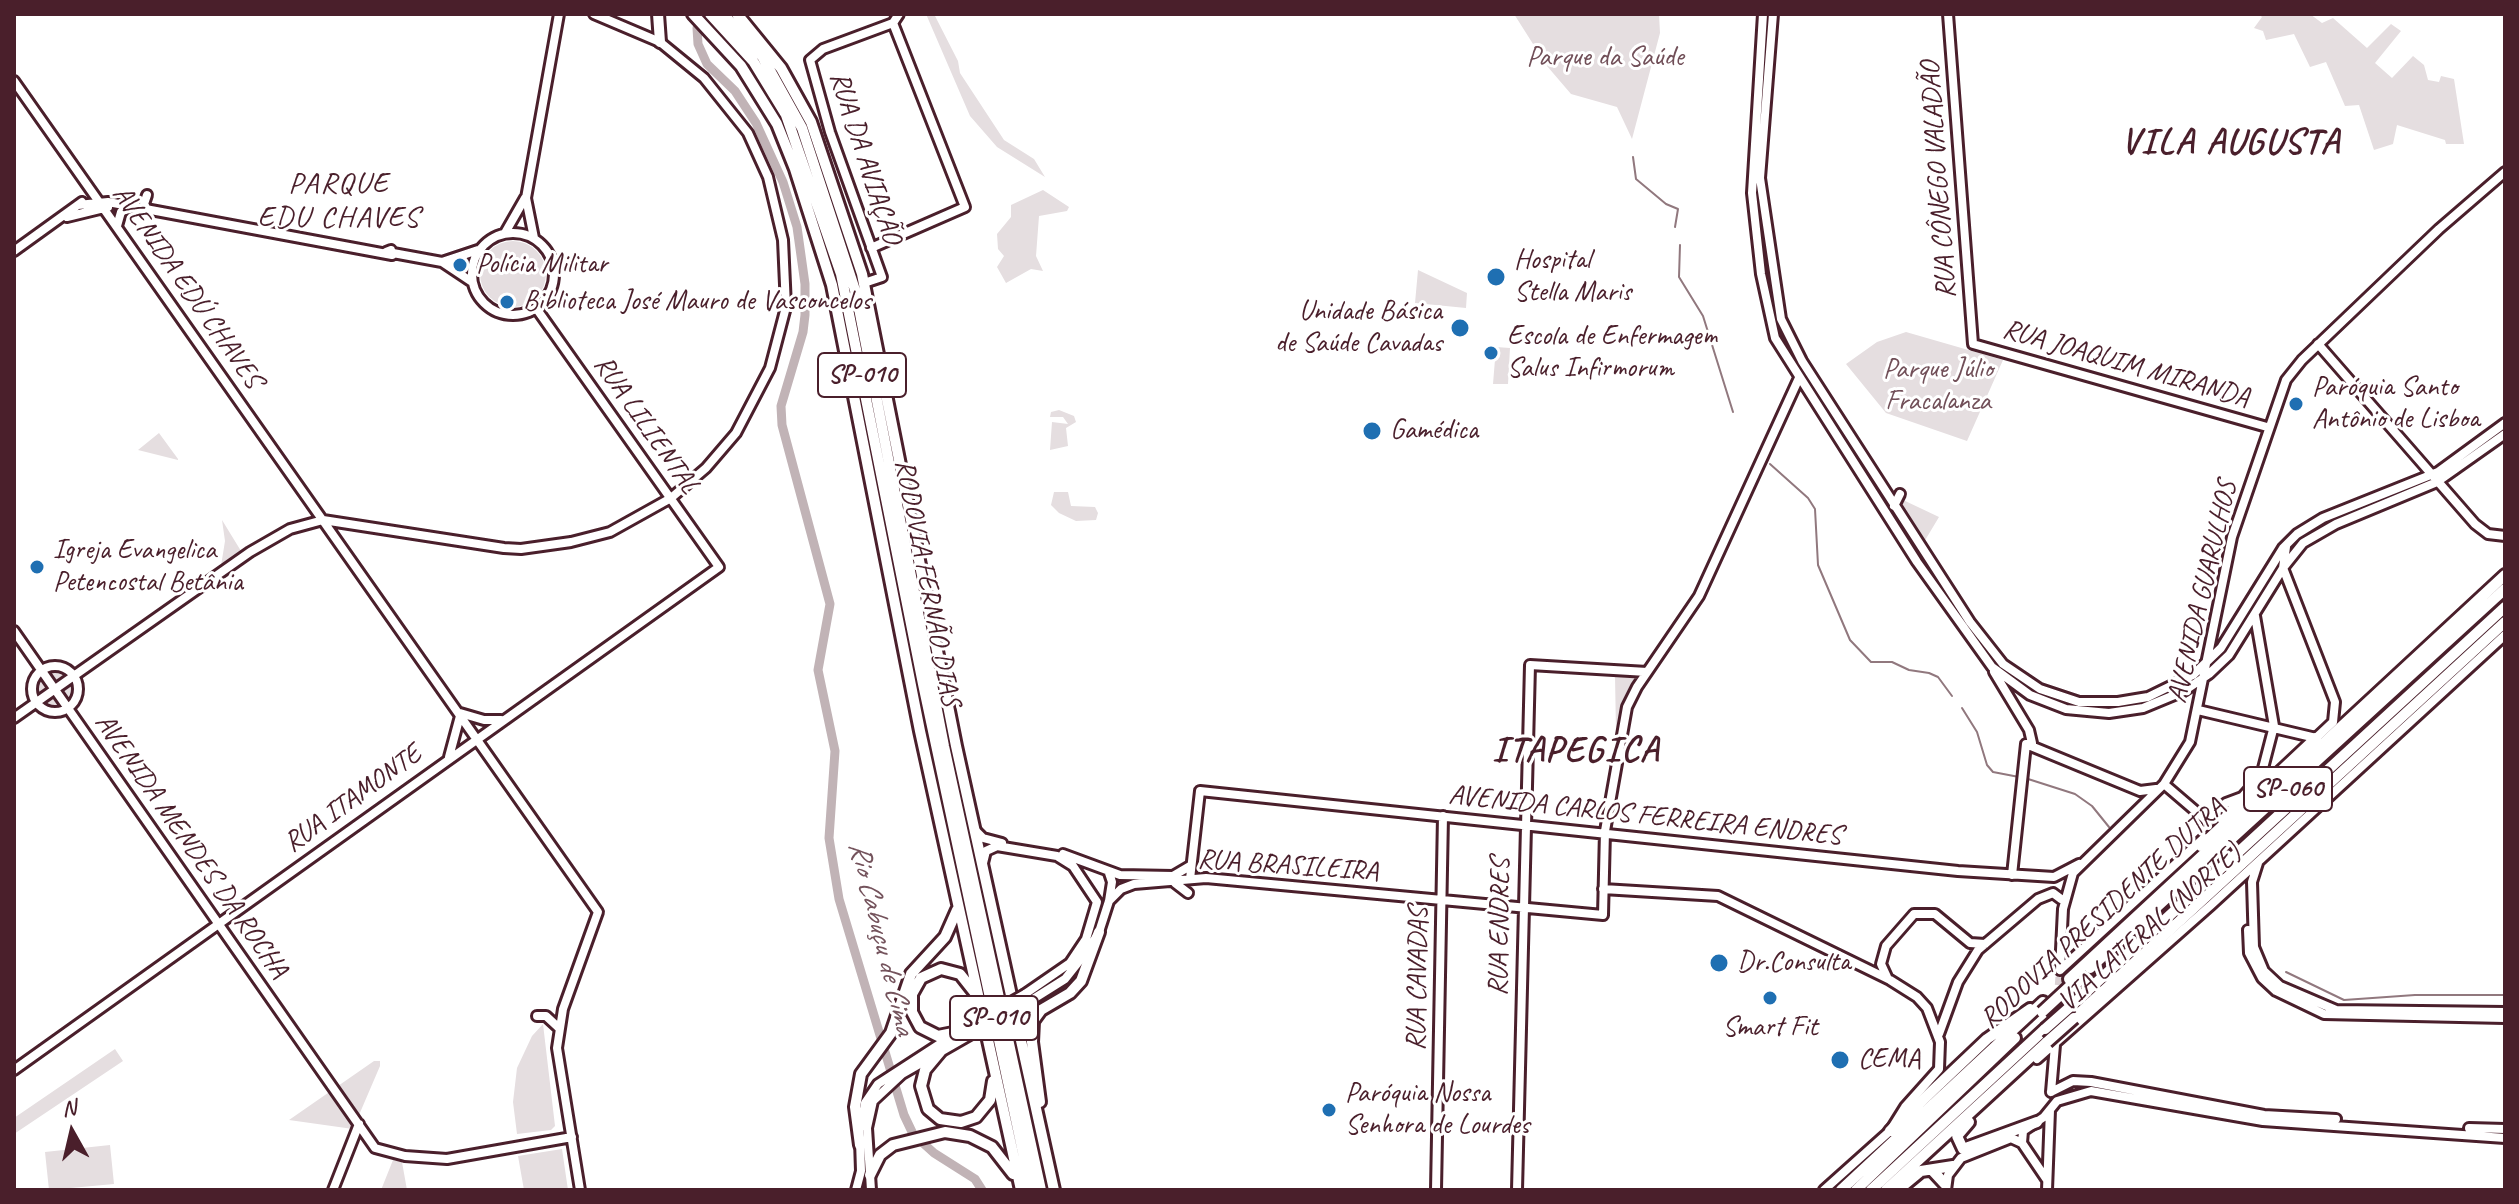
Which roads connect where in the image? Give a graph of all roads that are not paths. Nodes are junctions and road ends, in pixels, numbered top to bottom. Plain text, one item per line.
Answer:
1 (559, 14) edge
2 (594, 14) edge
3 (658, 14) edge
4 (693, 14) edge
5 (710, 14) edge
6 (723, 14) edge
7 (737, 14) edge
8 (899, 14) edge
9 (1763, 14) edge
10 (1773, 14) edge
11 (1948, 14) edge
12 (893, 23) junction
13 (660, 42) junction
14 (14, 81) edge
15 (2503, 174) edge
16 (147, 195) dead end
17 (526, 198) junction
18 (99, 200) junction
19 (129, 207) junction
20 (148, 211) junction
21 (61, 218) junction
22 (117, 226) junction
23 (505, 233) junction
24 (534, 238) junction
25 (871, 248) junction
26 (478, 250) junction
27 (14, 251) edge
28 (442, 262) junction
29 (472, 282) junction
30 (864, 283) junction
31 (536, 308) junction
32 (1973, 344) joint
33 (2318, 344) junction
34 (1799, 378) junction
35 (2505, 423) edge
36 (2267, 427) junction
37 (2505, 434) edge
38 (2434, 478) junction
39 (1900, 494) dead end
40 (671, 498) junction
41 (1894, 506) junction
42 (323, 520) junction
43 (2505, 536) edge
44 (2289, 541) junction
45 (719, 567) joint
46 (2283, 568) junction
47 (2505, 575) edge
48 (2275, 581) junction
49 (2289, 582) junction
50 (2505, 586) edge
51 (2505, 607) edge
52 (2255, 615) junction
53 (2505, 622) edge
54 (14, 631) edge
55 (2229, 635) junction
56 (2505, 635) edge
57 (2241, 638) junction
58 (1987, 661) junction
59 (2206, 665) junction
60 (41, 671) junction
61 (1647, 672) junction
62 (74, 676) junction
63 (2200, 680) junction
64 (2172, 687) junction
65 (55, 689) junction
66 (2167, 700) junction
67 (36, 702) junction
68 (68, 708) junction
69 (2198, 710) junction
70 (458, 713) junction
71 (14, 718) edge
72 (502, 720) junction
73 (2274, 726) junction
74 (920, 731) junction
75 (476, 738) junction
76 (2316, 738) junction
77 (2029, 743) junction
78 (449, 758) junction
79 (940, 767) junction
80 (2166, 781) junction
81 (2140, 791) junction
82 (2246, 795) junction
83 (2137, 811) junction
84 (1443, 816) junction
85 (2295, 816) junction
86 (972, 823) junction
87 (1525, 823) junction
88 (1605, 831) junction
89 (968, 854) junction
90 (2260, 859) junction
91 (2079, 864) junction
92 (1191, 865) junction
93 (1105, 872) junction
94 (2012, 875) junction
95 (984, 876) junction
96 (2031, 876) junction
97 (2046, 877) junction
98 (1190, 879) junction
99 (1174, 883) junction
100 (2232, 885) junction
101 (1088, 888) junction
102 (1603, 889) junction
103 (1188, 893) dead end
104 (2160, 893) junction
105 (2038, 899) junction
106 (958, 900) junction
107 (1441, 900) junction
108 (1109, 901) junction
109 (2062, 904) junction
110 (1522, 908) junction
111 (992, 915) junction
112 (218, 922) junction
113 (1099, 932) junction
114 (1970, 943) junction
115 (1986, 944) junction
116 (1886, 946) junction
117 (1971, 958) junction
118 (2113, 967) junction
119 (1869, 971) junction
120 (1890, 980) junction
121 (2069, 983) junction
122 (1917, 997) junction
123 (1028, 998) junction
124 (980, 1003) junction
125 (2042, 1007) junction
126 (1945, 1013) junction
127 (2505, 1015) edge
128 (537, 1016) dead end
129 (559, 1028) junction
130 (965, 1031) junction
131 (1938, 1035) junction
132 (2048, 1045) junction
133 (940, 1052) junction
134 (2037, 1059) junction
135 (993, 1063) junction
136 (14, 1070) edge
137 (902, 1070) junction
138 (2053, 1073) junction
139 (886, 1081) junction
140 (2073, 1081) junction
141 (2091, 1086) junction
142 (2051, 1092) junction
143 (2151, 1097) junction
144 (2050, 1109) junction
145 (2037, 1122) junction
146 (359, 1124) junction
147 (2505, 1129) edge
148 (1890, 1131) junction
149 (1042, 1135) junction
150 (572, 1137) junction
151 (2505, 1138) edge
152 (2022, 1143) junction
153 (860, 1145) junction
154 (2049, 1150) junction
155 (2033, 1156) junction
156 (1953, 1166) junction
157 (1930, 1169) junction
158 (870, 1175) junction
159 (2047, 1185) edge
160 (1946, 1187) edge
161 (333, 1190) edge
162 (580, 1190) edge
163 (856, 1190) edge
164 (871, 1190) edge
165 (1021, 1190) edge
166 (1031, 1190) edge
167 (1041, 1190) edge
168 (1054, 1190) edge
169 (1436, 1190) edge
170 (1517, 1190) edge
171 (1824, 1190) edge
172 (1841, 1190) edge
173 (1856, 1190) edge
174 (1871, 1190) edge
175 (1886, 1190) edge
176 (1898, 1190) edge

1 - 17 street
2 - 13 street
3 - 13 highway
4 - 74 highway, SP-010
5 - 79 highway, RODOVIA FERNÃO DIAS / SP-010
6 - 89 highway, RODOVIA FERNÃO DIAS / SP-010
7 - 30 highway, SP-010
8 - 12 street
9 - 34 street
10 - 41 street
11 - 32 street, RUA CÔNEGO VALADÃO
12 - 25 street, RUA DA AVIAÇÃO
12 - 25 street
13 - 40 street
14 - 18 street, AVENIDA EDÚ CHAVES
15 - 33 street, AVENIDA GUARULHOS
16 - 20 street
17 - 23 street
17 - 24 street
18 - 19 street
18 - 21 street
18 - 21 street
18 - 22 street, AVENIDA EDÚ CHAVES
19 - 20 street
19 - 22 street
20 - 28 street
21 - 27 street
22 - 42 street, AVENIDA EDÚ CHAVES
23 - 24 street
23 - 26 street
24 - 31 street
25 - 30 street, RUA DA AVIAÇÃO
26 - 28 street
26 - 29 street
28 - 29 street
29 - 31 street
30 - 86 highway, SP-010
31 - 40 street, RUA LILIENTAL
32 - 36 street, RUA JOAQUIM MIRANDA
33 - 36 street, AVENIDA GUARULHOS
33 - 38 street
34 - 58 street
34 - 61 street
35 - 38 street
36 - 59 street, AVENIDA GUARULHOS
37 - 38 street
38 - 43 street
38 - 44 street
38 - 46 street
39 - 41 street
40 - 42 street
40 - 45 street, RUA LILIENTAL
41 - 64 street
42 - 62 street
42 - 70 street, AVENIDA EDÚ CHAVES
44 - 46 street
44 - 55 street
45 - 72 street, RUA ITAMONTE
46 - 48 street
46 - 49 street
47 - 104 highway, RODOVIA PRESIDENTE DUTRA / SP-060
48 - 49 street
48 - 52 street
49 - 76 street
50 - 121 highway, RODOVIA PRESIDENTE DUTRA / SP-060
51 - 118 highway, RODOVIA PRESIDENTE DUTRA / SP-060
52 - 57 street
52 - 73 street
53 - 85 highway, RODOVIA PRESIDENTE DUTRA / SP-060
54 - 60 street, AVENIDA MENDES DA ROCHA
55 - 57 street
55 - 59 street
56 - 90 street, VIA LATERAL (NORTE)
57 - 63 street
58 - 66 street
58 - 77 street
59 - 63 street
60 - 62 street
60 - 65 street, AVENIDA MENDES DA ROCHA
60 - 67 street
61 - 87 street, RUA ENDRES
61 - 88 street
62 - 65 street
62 - 68 street
63 - 64 street
63 - 66 street
63 - 69 street, AVENIDA GUARULHOS
64 - 66 street
65 - 67 street
65 - 68 street, AVENIDA MENDES DA ROCHA
67 - 68 street
67 - 71 street
68 - 112 street, AVENIDA MENDES DA ROCHA
69 - 73 street
69 - 80 street, AVENIDA GUARULHOS
70 - 72 street
70 - 75 street, AVENIDA EDÚ CHAVES
70 - 78 street
72 - 75 street, RUA ITAMONTE
73 - 76 street
73 - 82 street
74 - 79 highway
74 - 106 highway, SP-010
75 - 78 street, RUA ITAMONTE
75 - 129 street, AVENIDA EDÚ CHAVES
76 - 104 highway
77 - 81 street
77 - 94 street
78 - 112 street, RUA ITAMONTE
79 - 166 highway, RODOVIA FERNÃO DIAS / SP-010
80 - 81 street
80 - 82 street
80 - 83 street, AVENIDA GUARULHOS
81 - 83 street
82 - 109 street, AVENIDA GUARULHOS
83 - 91 street, AVENIDA GUARULHOS
84 - 87 street, AVENIDA CARLOS FERREIRA ENDRES
84 - 92 street, AVENIDA CARLOS FERREIRA ENDRES
84 - 107 street, RUA CAVADAS
85 - 118 highway
85 - 132 highway, RODOVIA PRESIDENTE DUTRA / SP-060, bridge
86 - 93 street, RUA BRASILEIRA
86 - 95 highway, SP-010
87 - 88 street, AVENIDA CARLOS FERREIRA ENDRES
87 - 110 street, RUA ENDRES
88 - 94 street, AVENIDA CARLOS FERREIRA ENDRES
88 - 102 street
89 - 111 highway
89 - 167 highway, RODOVIA FERNÃO DIAS / SP-010
90 - 100 street, VIA LATERAL (NORTE)
90 - 127 street
91 - 97 street
91 - 109 street, AVENIDA GUARULHOS
92 - 93 street, RUA BRASILEIRA
92 - 98 street
93 - 101 street
93 - 108 street
94 - 96 street, AVENIDA CARLOS FERREIRA ENDRES
95 - 101 street
95 - 111 highway, SP-010
96 - 97 street, AVENIDA CARLOS FERREIRA ENDRES
96 - 105 street
97 - 109 street
98 - 99 street, RUA BRASILEIRA
98 - 107 street, RUA BRASILEIRA
99 - 103 street
99 - 108 street, RUA BRASILEIRA
100 - 127 street
100 - 134 street, VIA LATERAL (NORTE)
101 - 123 street
102 - 110 street, RUA BRASILEIRA
102 - 119 street
104 - 121 highway, RODOVIA PRESIDENTE DUTRA / SP-060
105 - 109 street
105 - 115 street
106 - 124 highway, SP-010
106 - 153 highway
107 - 110 street, RUA BRASILEIRA
107 - 169 street, RUA CAVADAS
108 - 113 street
110 - 170 street, RUA ENDRES
111 - 149 highway, SP-010
112 - 136 street, RUA ITAMONTE
112 - 146 street, AVENIDA MENDES DA ROCHA
113 - 123 street
113 - 149 highway
114 - 115 street
114 - 116 street
114 - 117 street
115 - 117 street
116 - 119 street
116 - 120 street
117 - 126 street
118 - 174 highway, RODOVIA PRESIDENTE DUTRA / SP-060, bridge
119 - 120 street
120 - 122 street
121 - 125 highway, RODOVIA PRESIDENTE DUTRA / SP-060, bridge
122 - 126 street
122 - 131 street
123 - 130 street, bridge
124 - 130 highway
124 - 135 highway, SP-010
125 - 148 highway
125 - 172 highway, RODOVIA PRESIDENTE DUTRA / SP-060
125 - 173 highway, RODOVIA PRESIDENTE DUTRA / SP-060
126 - 131 street
128 - 129 street
129 - 150 street
130 - 133 street
130 - 137 street
131 - 148 street
132 - 134 highway
132 - 138 street
132 - 175 highway, RODOVIA PRESIDENTE DUTRA / SP-060
133 - 135 highway
133 - 137 street
134 - 145 highway
135 - 165 highway, SP-010
137 - 139 street
138 - 140 street
138 - 142 street
139 - 153 street
139 - 158 street
140 - 141 street
140 - 142 street
141 - 143 street
141 - 144 street
142 - 144 street
143 - 147 street
143 - 151 street
144 - 145 street
144 - 154 street
145 - 152 street
146 - 150 street, AVENIDA MENDES DA ROCHA
146 - 161 street
148 - 171 street
149 - 168 highway, SP-010
150 - 162 street
152 - 155 street
152 - 156 street
153 - 163 street
154 - 155 street
154 - 159 street
155 - 159 street
156 - 157 highway
156 - 160 street
157 - 160 highway
157 - 176 highway
158 - 164 street
158 - 165 highway

